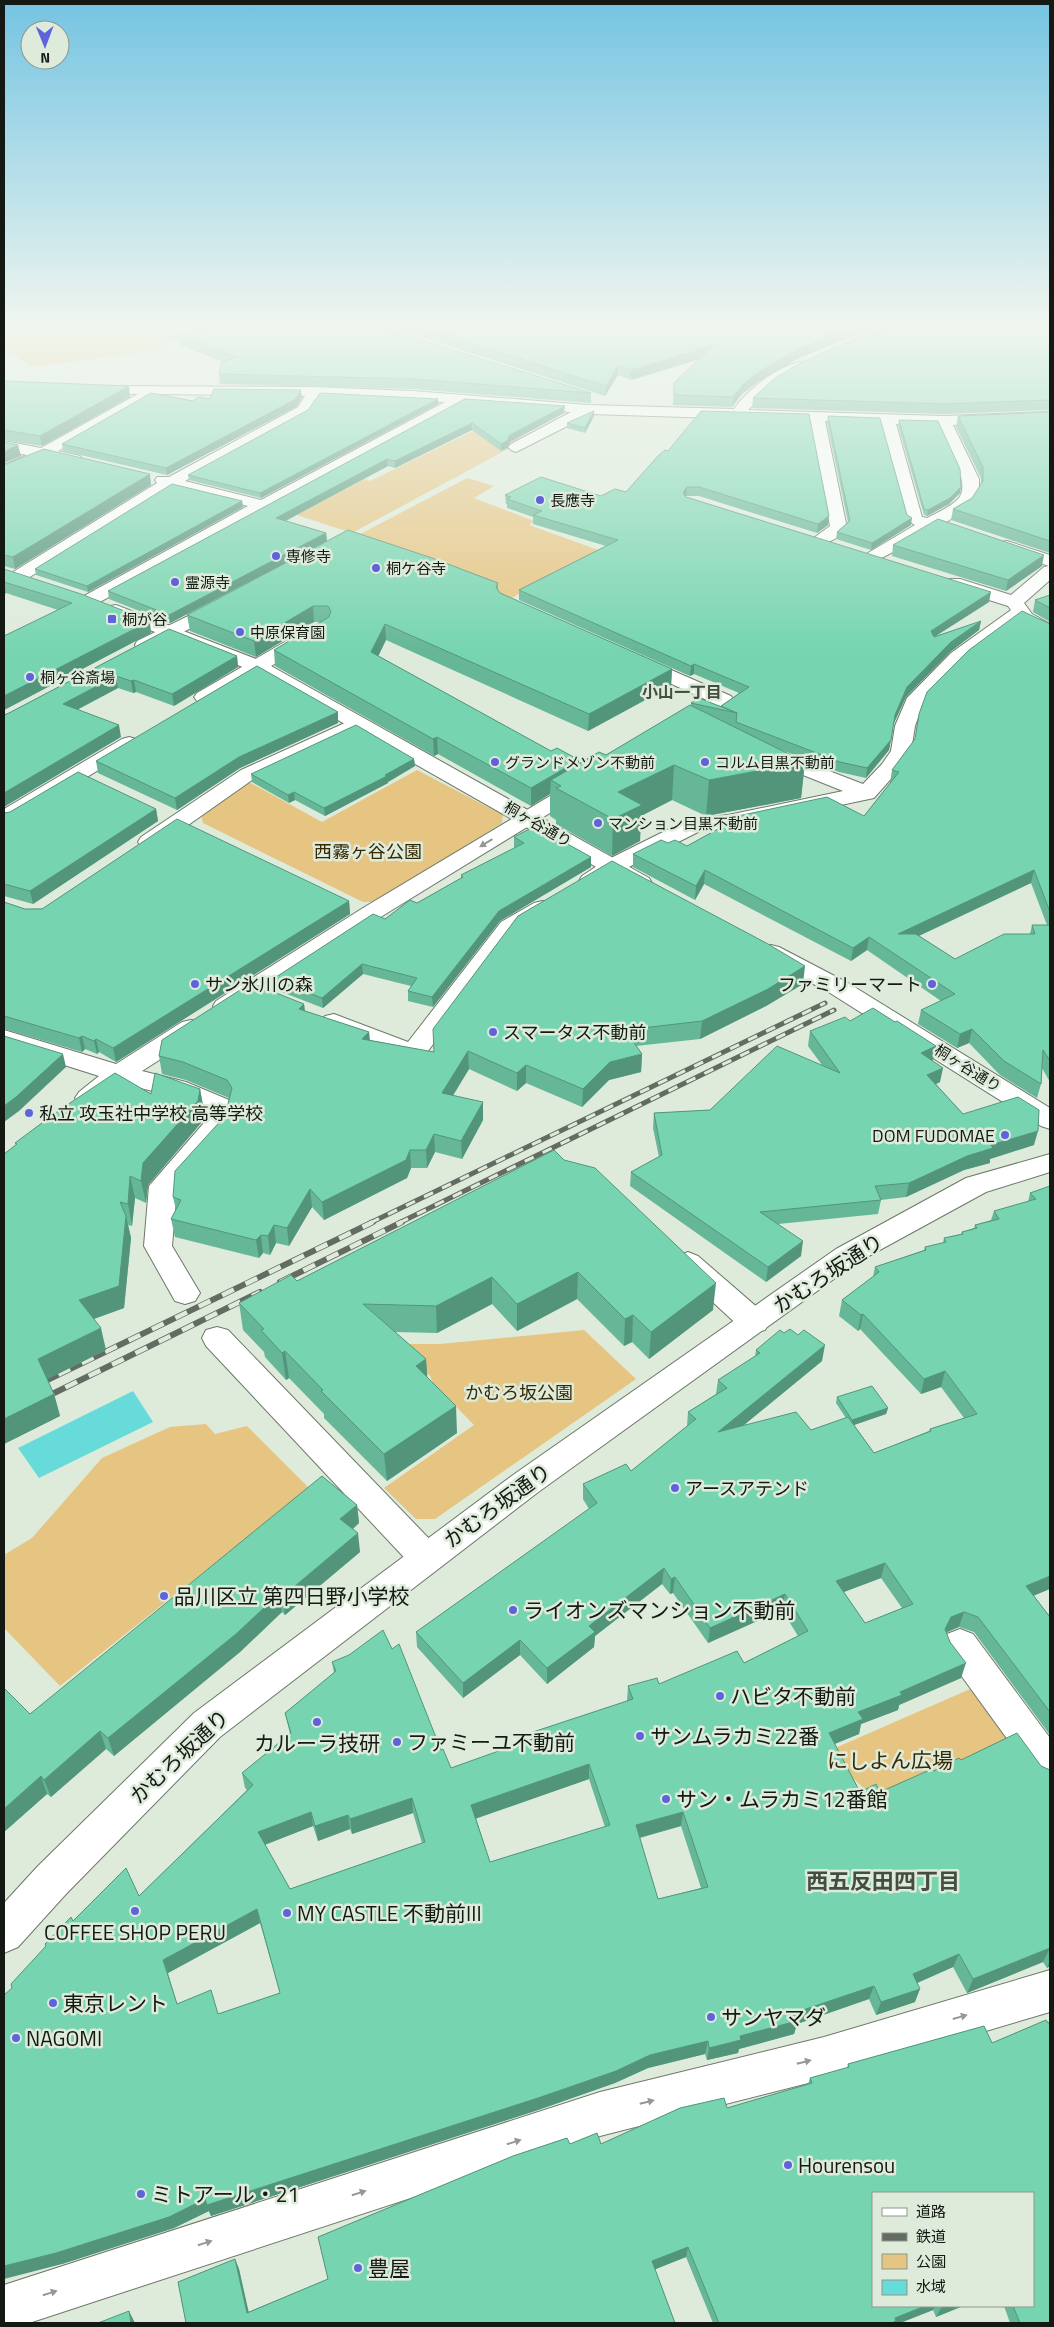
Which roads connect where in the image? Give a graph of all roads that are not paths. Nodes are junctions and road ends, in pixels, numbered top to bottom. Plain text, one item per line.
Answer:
1 (76, 435) edge
2 (258, 435) edge
3 (395, 435) edge
4 (535, 435) edge
5 (820, 435) edge
6 (891, 435) edge
7 (951, 435) edge
8 (4, 446) edge
9 (516, 447) dead end
10 (44, 452) junction
11 (90, 463) edge
12 (4, 471) edge
13 (144, 476) edge
14 (171, 482) junction
15 (263, 504) junction
16 (932, 524) junction
17 (952, 528) edge
18 (802, 535) edge
19 (820, 540) junction
20 (988, 540) edge
21 (839, 546) edge
22 (1050, 561) edge
23 (898, 565) edge
24 (1050, 571) edge
25 (11, 574) edge
26 (940, 579) edge
27 (36, 582) edge
28 (72, 593) edge
29 (239, 595) edge
30 (90, 600) junction
31 (1017, 607) junction
32 (322, 628) edge
33 (170, 631) junction
34 (1050, 631) edge
35 (126, 655) edge
36 (623, 655) edge
37 (257, 666) junction
38 (187, 708) edge
39 (358, 723) junction
40 (715, 732) edge
41 (145, 733) edge
42 (750, 747) edge
43 (78, 773) junction
44 (595, 777) edge
45 (103, 786) edge
46 (866, 793) junction
47 (154, 810) edge
48 (4, 818) edge
49 (528, 818) junction
50 (179, 822) junction
51 (203, 833) edge
52 (131, 853) edge
53 (612, 867) junction
54 (660, 893) edge
55 (345, 900) edge
56 (371, 913) junction
57 (752, 942) edge
58 (251, 990) junction
59 (278, 1000) edge
60 (314, 1014) edge
61 (4, 1038) edge
62 (119, 1074) junction
63 (65, 1114) edge
64 (1050, 1120) edge
65 (1050, 1163) edge
66 (666, 1243) edge
67 (185, 1293) dead end
68 (754, 1322) junction
69 (217, 1338) dead end
70 (426, 1558) junction
71 (960, 1645) dead end
72 (1050, 1768) edge
73 (4, 1933) edge
74 (1050, 1991) edge
75 (4, 2308) edge

1 - 10 street
2 - 14 street
3 - 15 street
4 - 9 street
5 - 19 street
6 - 16 street
7 - 16 street
8 - 10 street
10 - 11 street
10 - 12 street
13 - 14 street
14 - 15 street
14 - 25 street
15 - 30 street
16 - 17 street
16 - 23 street
18 - 19 street
19 - 21 street
20 - 22 street
24 - 31 street
25 - 27 street
26 - 31 street
28 - 30 street, 桐ヶ谷通り
29 - 33 street
30 - 33 street, 桐ヶ谷通り
31 - 34 street
31 - 46 street
32 - 37 street
33 - 35 street
33 - 37 street, 桐ヶ谷通り
36 - 40 street
37 - 38 street
37 - 39 street, 桐ヶ谷通り
39 - 49 street, 桐ヶ谷通り
39 - 50 street
41 - 43 street
42 - 46 street
43 - 45 street
43 - 48 street
44 - 49 street
46 - 53 street
47 - 50 street
49 - 53 street, 桐ヶ谷通り
49 -> 56 street
50 - 51 street
50 - 52 street
53 - 54 street, 桐ヶ谷通り
53 - 60 street
55 - 56 street
56 - 58 street
57 - 64 street, 桐ヶ谷通り
58 - 59 street
58 - 62 street
61 - 62 street
62 - 63 street
62 - 67 street
65 - 68 street, かむろ坂通り
66 - 68 street
68 - 70 street, かむろ坂通り
69 - 70 street
70 - 73 street, かむろ坂通り
71 - 72 street
75 -> 74 street

